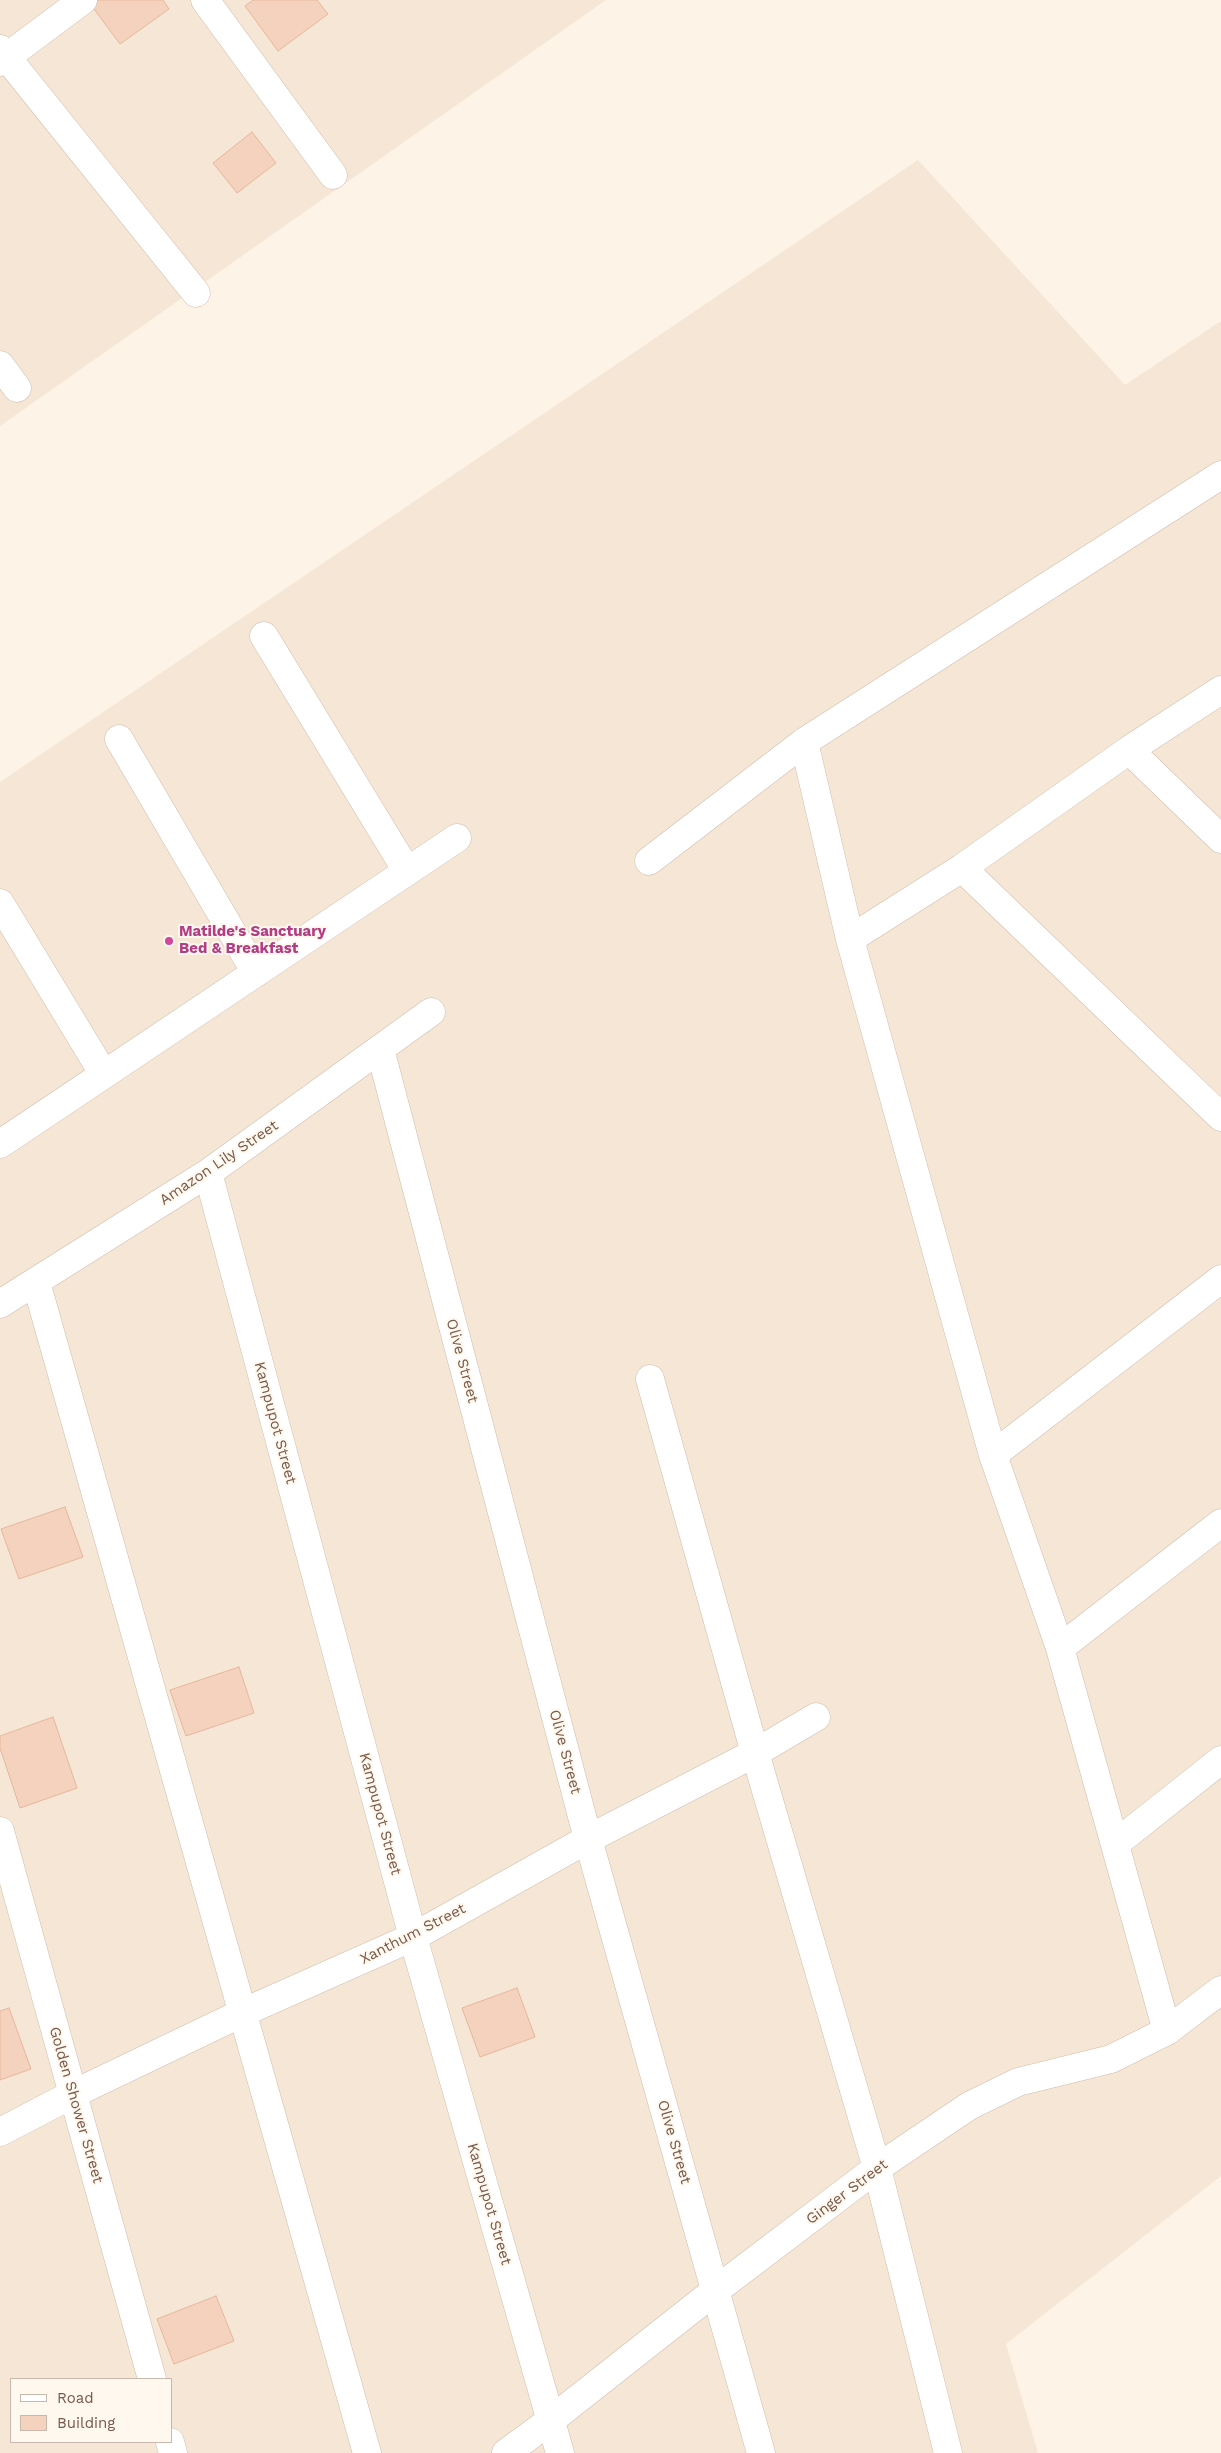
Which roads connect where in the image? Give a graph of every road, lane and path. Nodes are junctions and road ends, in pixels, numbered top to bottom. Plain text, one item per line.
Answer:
1 (83, 0) edge
2 (204, 0) edge
3 (2, 56) edge
4 (333, 175) dead end
5 (196, 293) dead end
6 (0, 366) edge
7 (17, 388) dead end
8 (1221, 475) edge
9 (264, 636) dead end
10 (1221, 690) edge
11 (120, 739) dead end
12 (804, 742) junction
13 (1129, 750) junction
14 (457, 838) dead end
15 (1221, 838) edge
16 (649, 861) dead end
17 (962, 868) junction
18 (407, 871) junction
19 (0, 903) edge
20 (850, 939) junction
21 (256, 973) junction
22 (431, 1012) dead end
23 (380, 1048) junction
24 (103, 1073) junction
25 (1221, 1117) edge
26 (0, 1144) edge
27 (208, 1174) junction
28 (1221, 1278) edge
29 (36, 1282) junction
30 (0, 1304) edge
31 (650, 1379) dead end
32 (993, 1455) junction
33 (1221, 1523) edge
34 (1060, 1648) junction
35 (816, 1717) dead end
36 (755, 1752) junction
37 (1221, 1760) edge
38 (0, 1831) edge
39 (588, 1839) junction
40 (1115, 1844) junction
41 (413, 1937) junction
42 (1221, 1990) edge
43 (242, 2013) junction
44 (1167, 2031) junction
45 (72, 2094) junction
46 (0, 2132) edge
47 (877, 2168) junction
48 (716, 2290) junction
49 (152, 2378) edge
50 (551, 2420) junction
51 (367, 2453) edge
52 (506, 2453) edge
53 (560, 2453) edge
54 (761, 2453) edge
55 (948, 2453) edge

1 - 3 street
2 - 4 street
3 - 5 street
6 - 7 street
8 - 12 street
9 - 18 street
10 - 13 street
11 - 21 street
12 - 16 street
12 - 20 street
13 - 15 street
13 - 17 street
14 - 18 street
17 - 20 street
17 - 25 street
18 - 21 street
19 - 24 street
20 - 32 street
21 - 24 street
22 - 23 street, Amazon Lily Street
23 - 27 street, Amazon Lily Street
23 - 39 street, Olive Street
24 - 26 street
27 - 29 street, Amazon Lily Street
27 - 41 street, Kampupot Street
28 - 32 street
29 - 30 street, Amazon Lily Street
29 - 43 street
31 - 36 street
32 - 34 street
33 - 34 street
34 - 40 street
35 - 36 street, Xanthum Street
36 - 39 street, Xanthum Street
36 - 47 street
37 - 40 street
38 - 45 street, Golden Shower Street
39 - 41 street, Xanthum Street
39 - 48 street, Olive Street
40 - 44 street
41 - 43 street, Xanthum Street
41 - 50 street, Kampupot Street
42 - 44 street, Ginger Street
43 - 45 street, Xanthum Street
43 - 51 street
44 - 47 street, Ginger Street
45 - 46 street, Xanthum Street
45 - 49 street, Golden Shower Street
47 - 48 street, Ginger Street
47 - 55 street
48 - 50 street, Ginger Street
48 - 54 street, Olive Street
50 - 52 street, Ginger Street
50 - 53 street, Kampupot Street

